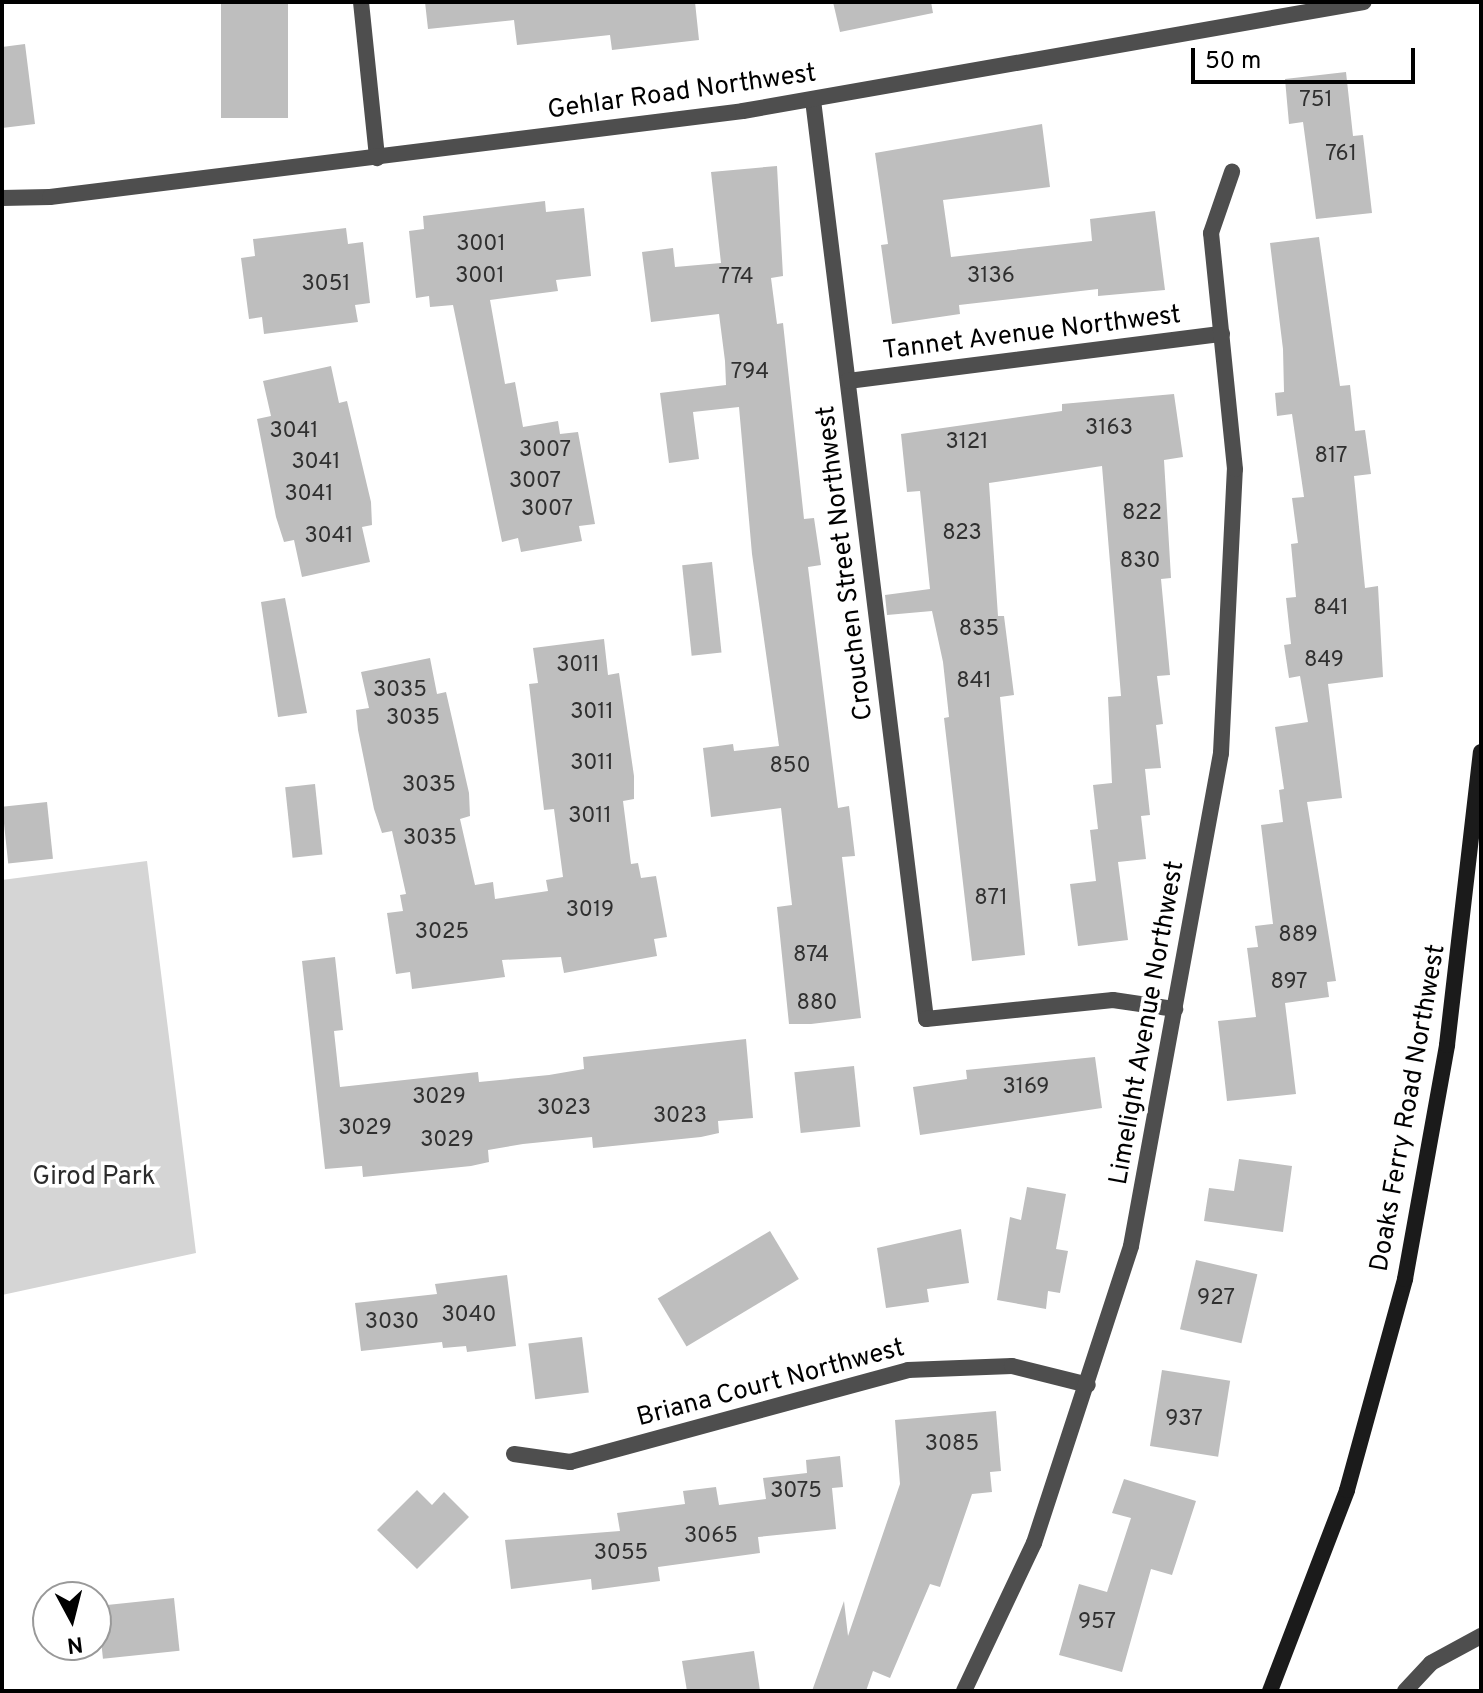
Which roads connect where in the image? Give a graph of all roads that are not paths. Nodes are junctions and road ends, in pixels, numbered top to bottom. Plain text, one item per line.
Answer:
1 (361, 2) edge
2 (1364, 2) edge
3 (813, 100) junction
4 (377, 158) junction
5 (1232, 172) dead end
6 (2, 198) edge
7 (1222, 334) junction
8 (848, 381) junction
9 (1481, 752) edge
10 (1175, 1009) junction
11 (1088, 1385) junction
12 (514, 1454) dead end
13 (1481, 1636) edge
14 (964, 1691) edge
15 (1270, 1691) edge
16 (1405, 1691) edge

1 - 4 street
2 - 3 street, Gehlar Road Northwest
3 - 4 street, Gehlar Road Northwest
3 - 8 street, Crouchen Street Northwest
4 - 6 street, Gehlar Road Northwest
5 - 7 street, Limelight Avenue Northwest
7 - 8 street, Tannet Avenue Northwest
7 - 10 street, Limelight Avenue Northwest
8 - 10 street, Crouchen Street Northwest
9 - 15 main road, Doaks Ferry Road Northwest
10 - 11 street, Limelight Avenue Northwest
11 - 12 street, Briana Court Northwest
11 - 14 street, Limelight Avenue Northwest
13 - 16 street

